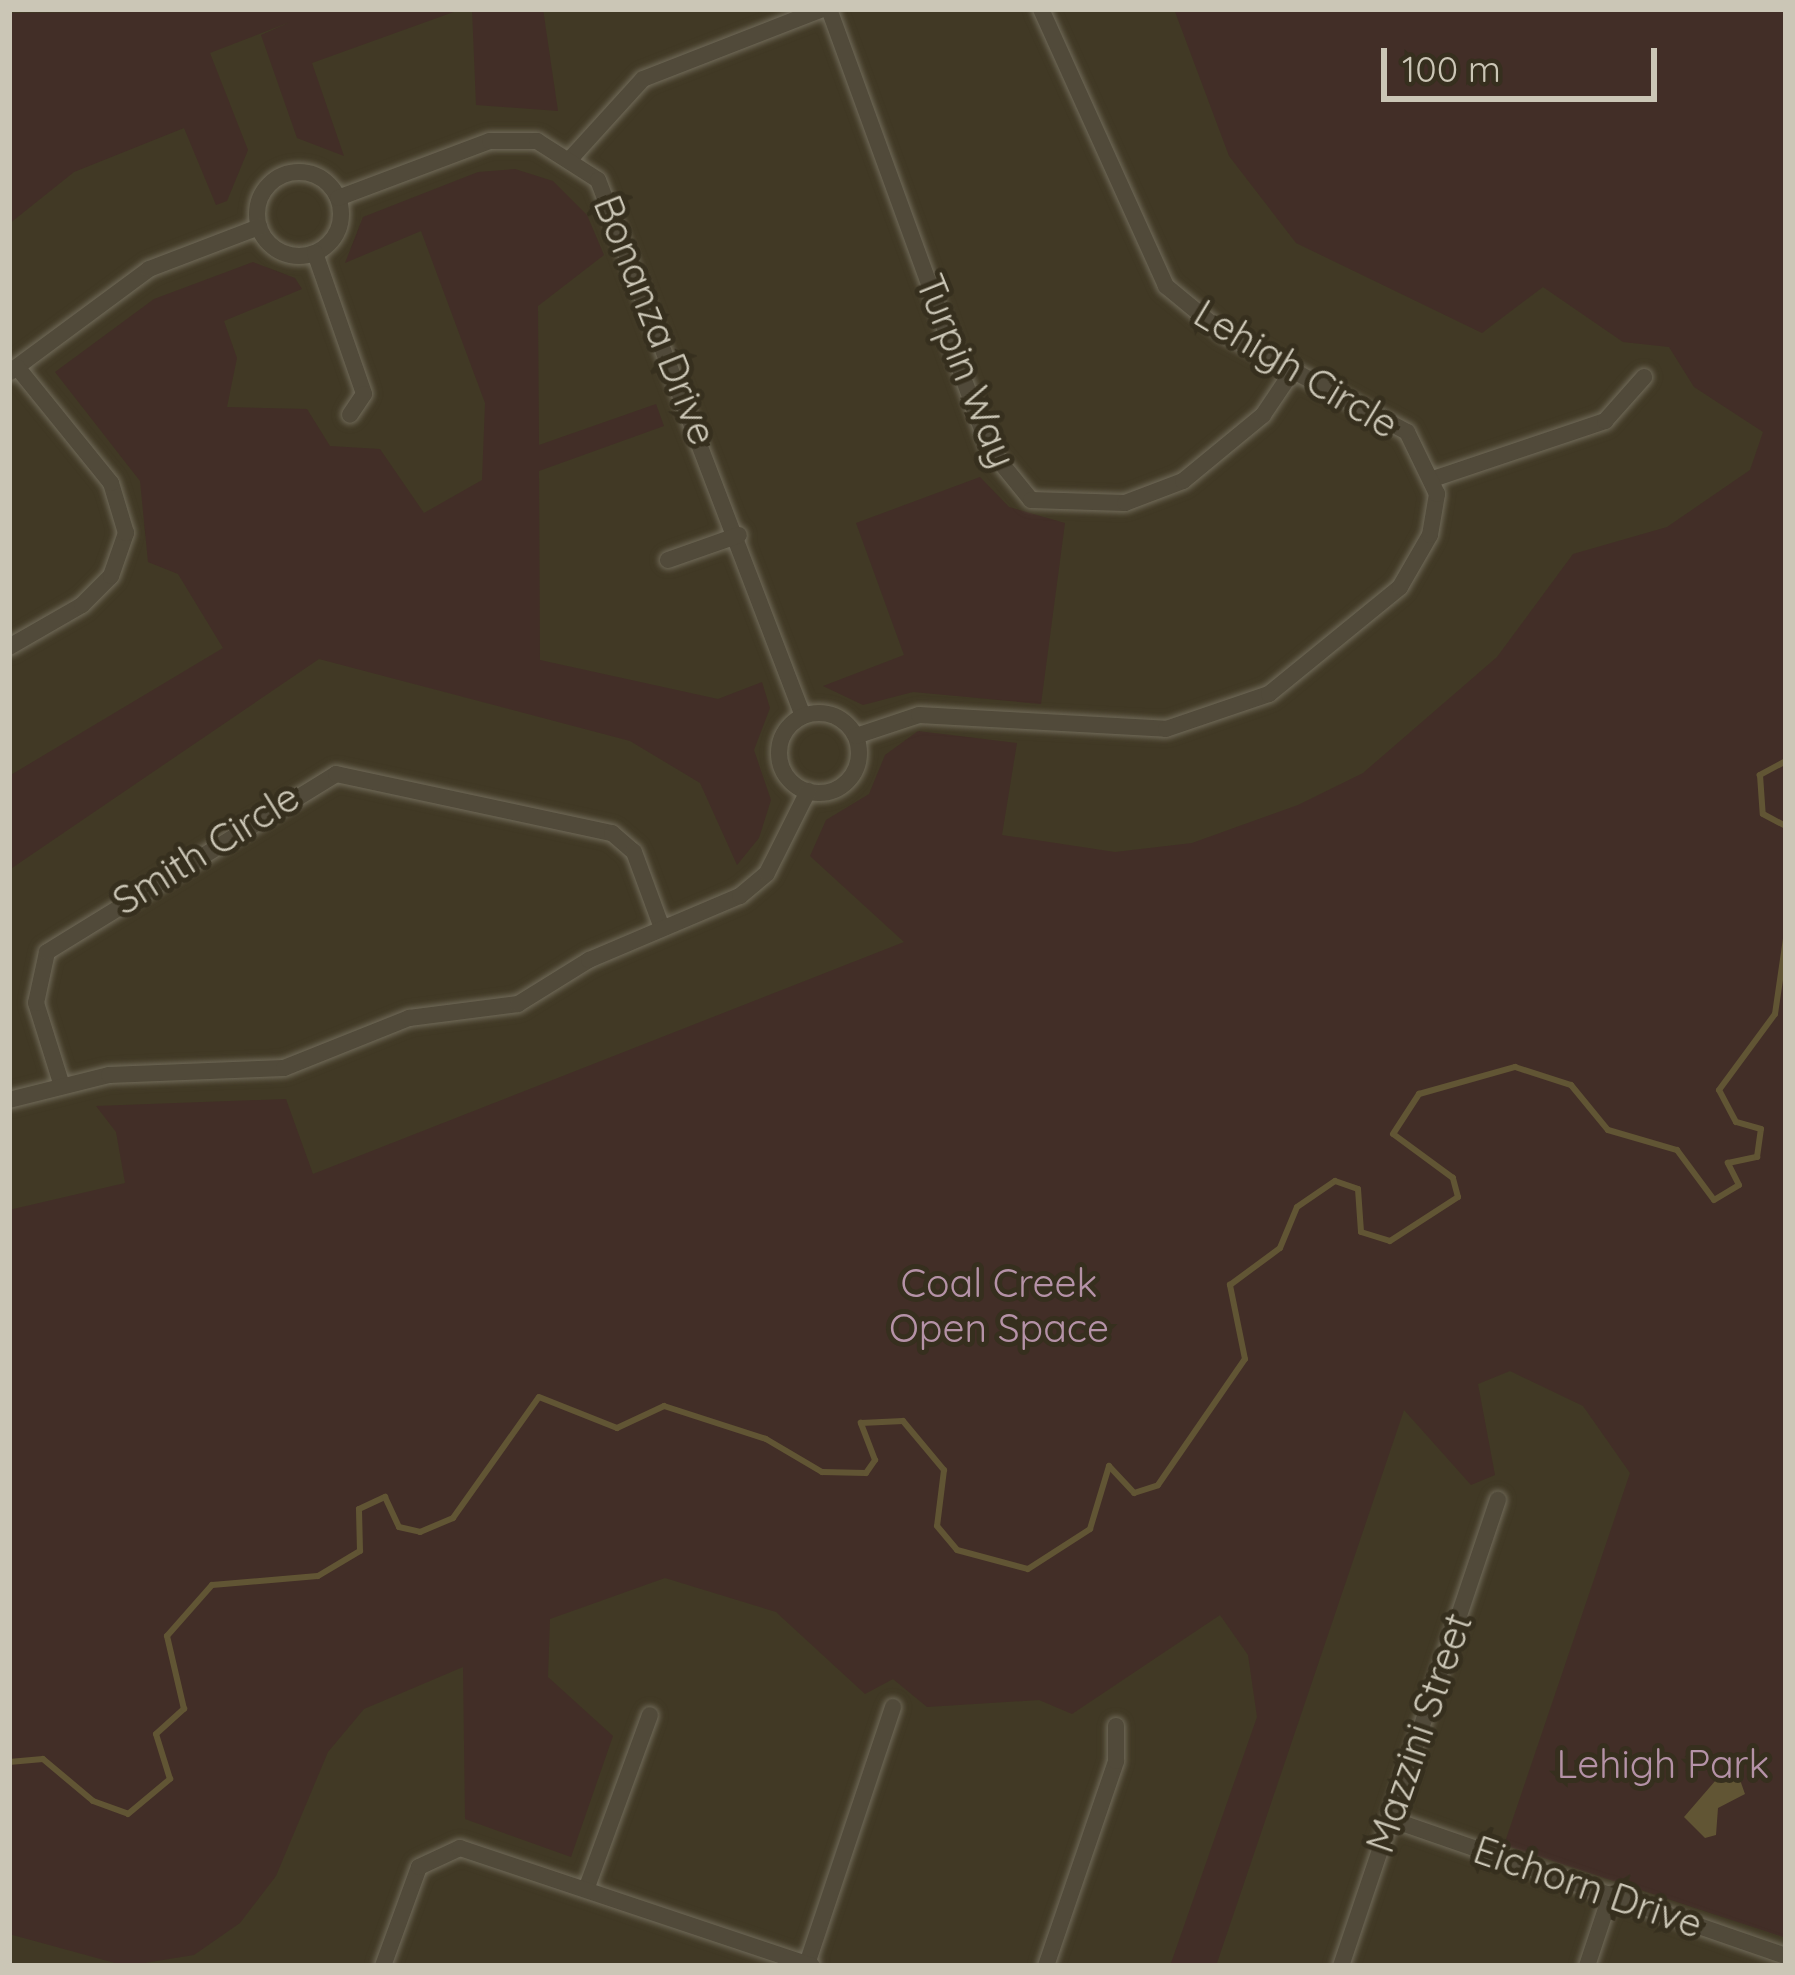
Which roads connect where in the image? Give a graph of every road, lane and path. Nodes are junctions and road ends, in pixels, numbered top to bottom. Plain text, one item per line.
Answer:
1 (826, 9) edge
2 (1041, 9) edge
3 (572, 157) junction
4 (338, 198) junction
5 (259, 227) junction
6 (315, 253) junction
7 (13, 369) edge
8 (1292, 372) junction
9 (1644, 377) dead end
10 (350, 415) dead end
11 (1433, 478) junction
12 (737, 529) junction
13 (668, 560) dead end
14 (9, 646) edge
15 (803, 716) junction
16 (856, 736) junction
17 (808, 791) junction
18 (662, 928) junction
19 (62, 1086) junction
20 (9, 1100) edge
21 (1498, 1500) dead end
22 (893, 1707) dead end
23 (650, 1714) dead end
24 (1116, 1726) dead end
25 (1390, 1819) junction
26 (587, 1887) junction
27 (1611, 1894) junction
28 (1786, 1956) edge
29 (810, 1965) edge
30 (383, 1966) edge
31 (1046, 1966) edge
32 (1341, 1966) edge
33 (1587, 1966) edge

1 - 3 street
1 - 8 street, Turpin Way
2 - 8 street, Lehigh Circle
3 - 4 street, Bonanza Drive
3 - 12 street, Bonanza Drive
4 - 5 street
4 - 6 street
5 - 6 street
5 - 7 street
6 - 10 street
7 - 14 street
8 - 11 street, Lehigh Circle
9 - 11 street
11 - 16 street
12 - 13 street
12 - 15 street
15 - 16 street
15 - 17 street
16 - 17 street
17 - 18 street
18 - 19 street
18 - 19 street, Smith Circle
19 - 20 street
21 - 25 street, Mazzini Street
22 - 29 street
23 - 26 street
24 - 31 street
25 - 27 street, Eichorn Drive
25 - 32 street, Mazzini Street
26 - 29 street
26 - 30 street
27 - 28 street, Eichorn Drive
27 - 33 street

